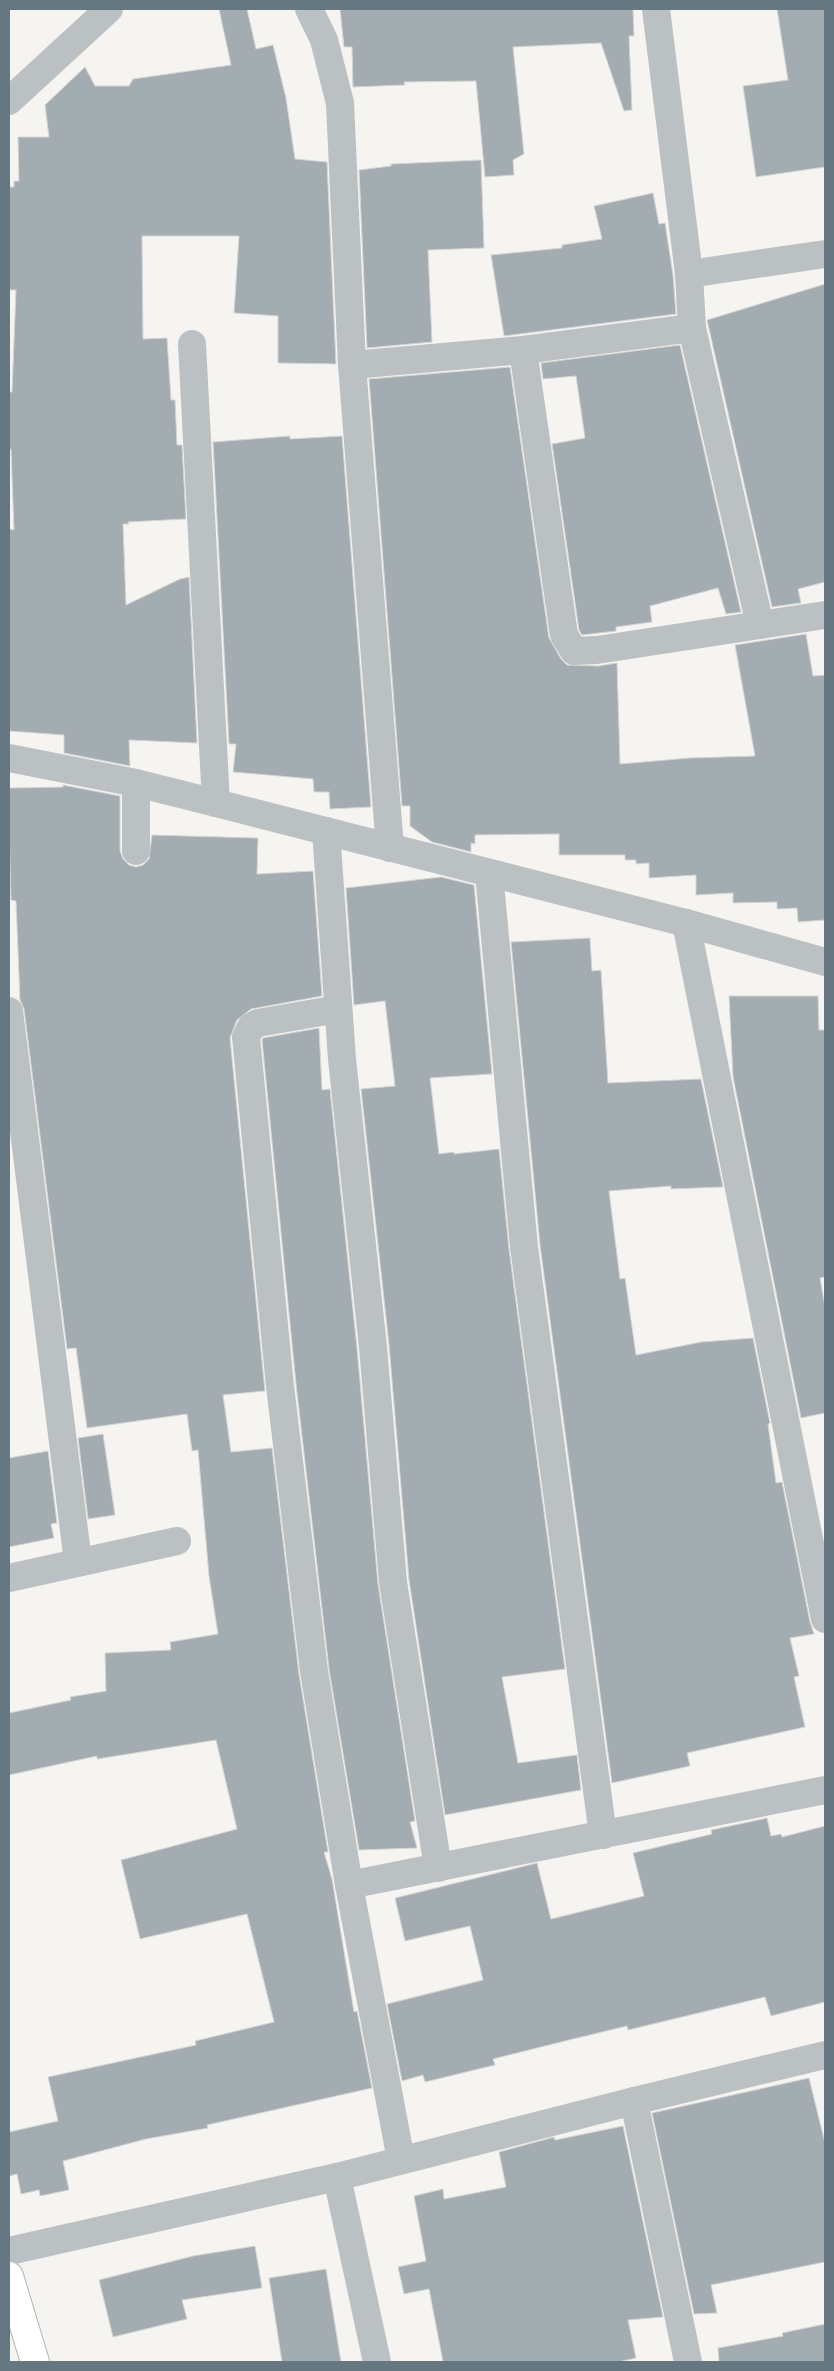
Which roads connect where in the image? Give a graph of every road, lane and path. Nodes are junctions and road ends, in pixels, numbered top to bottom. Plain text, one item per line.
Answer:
1 (109, 9) edge
2 (309, 9) edge
3 (656, 9) edge
4 (9, 101) edge
5 (825, 254) edge
6 (689, 274) junction
7 (692, 328) junction
8 (192, 344) dead end
9 (523, 350) junction
10 (352, 365) junction
11 (825, 615) edge
12 (760, 625) junction
13 (9, 758) edge
14 (136, 783) junction
15 (216, 803) junction
16 (326, 831) junction
17 (390, 848) junction
18 (136, 850) dead end
19 (489, 873) junction
20 (686, 923) junction
21 (825, 962) edge
22 (338, 1010) junction
23 (9, 1011) edge
24 (177, 1541) dead end
25 (78, 1562) junction
26 (9, 1578) edge
27 (825, 1619) edge
28 (825, 1790) edge
29 (603, 1835) junction
30 (438, 1868) junction
31 (349, 1885) junction
32 (825, 2055) edge
33 (634, 2101) junction
34 (401, 2160) junction
35 (337, 2177) junction
36 (9, 2251) edge
37 (9, 2276) edge
38 (35, 2362) edge
39 (377, 2362) edge
40 (688, 2362) edge

1 - 4 street
2 - 10 street
3 - 6 street
5 - 6 street
6 - 7 street
7 - 9 street
7 - 12 street
8 - 15 street
9 - 10 street
9 - 12 street
10 - 17 street
11 - 12 street
13 - 14 street
14 - 15 street
14 - 18 street
15 - 16 street
16 - 17 street
16 - 22 street
17 - 19 street
19 - 20 street
19 - 29 street
20 - 21 street
20 - 27 street
22 - 30 street
22 - 31 street
23 - 25 street
24 - 25 street
25 - 26 street
28 - 29 street
29 - 30 street
30 - 31 street
31 - 34 street
32 - 33 street
33 - 34 street
33 - 40 street
34 - 35 street
35 - 36 street
35 - 39 street
37 - 38 street

